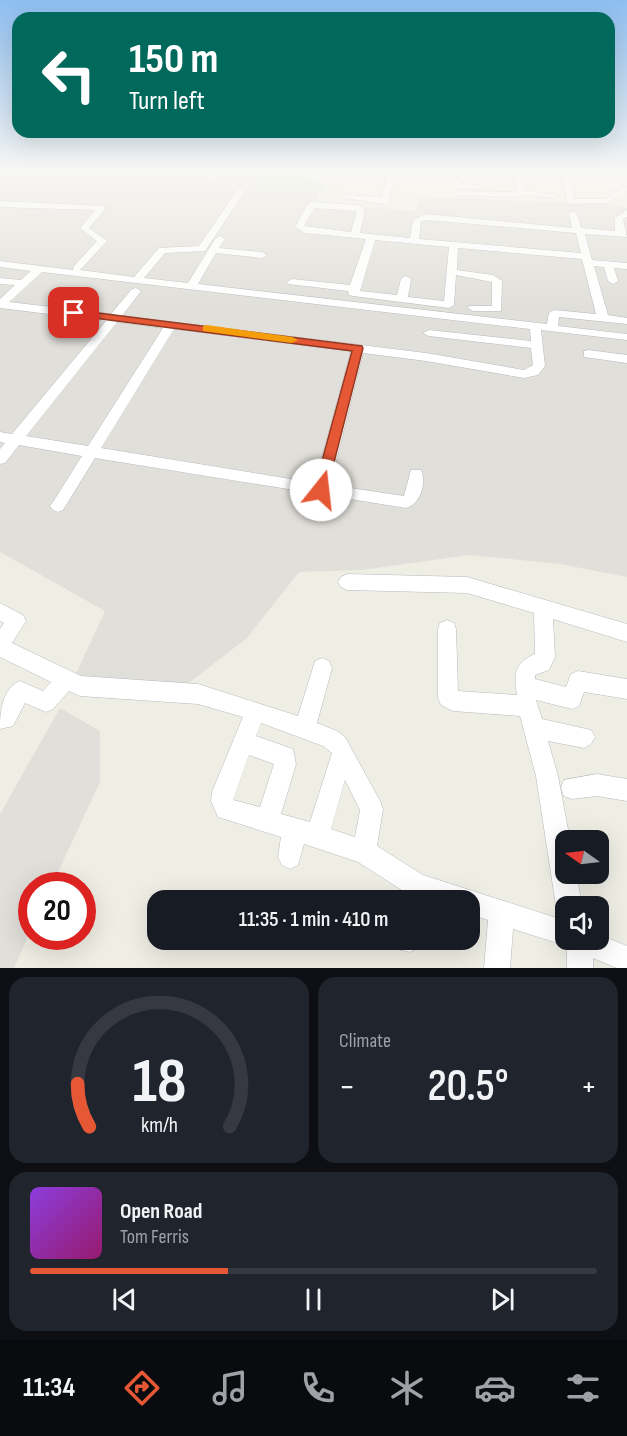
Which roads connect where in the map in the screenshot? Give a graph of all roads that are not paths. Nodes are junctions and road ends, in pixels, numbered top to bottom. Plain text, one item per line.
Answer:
1 (93, 217) edge
2 (226, 217) edge
3 (231, 217) edge
4 (304, 217) edge
5 (359, 217) edge
6 (421, 217) edge
7 (423, 217) edge
8 (574, 217) edge
9 (620, 217) edge
10 (498, 224) junction
11 (579, 230) junction
12 (624, 234) edge
13 (355, 235) junction
14 (371, 237) junction
15 (414, 241) junction
16 (454, 245) junction
17 (213, 250) junction
18 (498, 253) junction
19 (262, 255) dead end
20 (587, 259) junction
21 (0, 264) edge
22 (608, 264) junction
23 (627, 266) edge
24 (39, 268) junction
25 (77, 268) dead end
26 (453, 272) junction
27 (406, 279) dead end
28 (0, 281) edge
29 (613, 281) dead end
30 (292, 282) dead end
31 (23, 283) junction
32 (136, 285) junction
33 (192, 285) junction
34 (355, 291) junction
35 (402, 299) junction
36 (347, 303) junction
37 (0, 304) edge
38 (449, 305) junction
39 (432, 313) junction
40 (114, 317) junction
41 (603, 318) junction
42 (627, 321) edge
43 (171, 324) junction
44 (536, 326) junction
45 (552, 327) junction
46 (429, 333) junction
47 (627, 337) edge
48 (537, 345) junction
49 (358, 348) junction
50 (588, 354) dead end
51 (426, 357) junction
52 (627, 359) edge
53 (0, 436) edge
54 (16, 439) junction
55 (91, 452) junction
56 (0, 459) edge
57 (416, 474) dead end
58 (321, 490) junction
59 (58, 506) dead end
60 (347, 582) dead end
61 (543, 608) junction
62 (0, 611) edge
63 (447, 629) dead end
64 (627, 633) edge
65 (0, 646) edge
66 (322, 668) dead end
67 (67, 679) junction
68 (627, 689) edge
69 (527, 697) junction
70 (256, 711) junction
71 (0, 719) edge
72 (534, 728) junction
73 (305, 729) junction
74 (584, 736) dead end
75 (243, 742) junction
76 (342, 754) junction
77 (560, 788) junction
78 (627, 790) edge
79 (267, 821) junction
80 (306, 833) junction
81 (364, 852) junction
82 (290, 857) dead end
83 (413, 890) edge
84 (568, 896) edge
85 (480, 905) edge
86 (501, 912) junction
87 (555, 930) edge
88 (580, 950) edge
89 (606, 950) edge
90 (627, 959) edge
91 (497, 968) edge
92 (580, 968) edge

1 - 25 street
2 - 32 street
3 - 17 street
4 - 13 street
5 - 13 street
6 - 15 street
7 - 10 street
8 - 11 street
9 - 12 street
10 - 11 street
10 - 18 street
11 - 12 street
11 - 20 street
13 - 14 street
14 - 15 street
14 - 34 street
15 - 16 street
16 - 18 street
16 - 26 street
17 - 19 street
17 - 33 street
18 - 20 street
20 - 22 street
20 - 41 street
21 - 24 street
22 - 23 street
22 - 29 street
24 - 31 street
24 - 32 street
26 - 38 street
26 - 38 street
27 - 35 street
28 - 31 street
30 - 34 street
31 - 37 street
32 - 33 street
32 - 40 street
33 - 36 street
34 - 35 street
34 - 36 street
35 - 38 street
36 - 39 street
37 - 40 street
39 - 44 street
39 - 46 street
40 - 43 street
40 - 54 street
41 - 42 street
41 - 45 street
43 - 49 street
43 - 55 street
44 - 45 street
44 - 48 street
45 - 47 street
46 - 48 street
46 - 51 street
48 - 51 street
49 - 51 street
49 - 58 street
50 - 52 street
53 - 54 street
54 - 55 street
54 - 56 street
55 - 58 street
55 - 59 street
57 - 58 street
60 - 61 street
61 - 64 street
61 - 69 street
62 - 65 street
63 - 69 street
65 - 67 street
66 - 73 street
67 - 70 street
67 - 71 street
68 - 69 street
69 - 72 street
70 - 73 street
70 - 75 street
72 - 74 street
72 - 77 street
73 - 76 street
75 - 79 street
75 - 79 street
76 - 80 street
76 - 81 street
77 - 78 street
77 - 84 street
79 - 80 street
80 - 81 street
80 - 82 street
81 - 83 street
85 - 86 street
86 - 87 street
86 - 91 street
88 - 92 street
89 - 90 street

